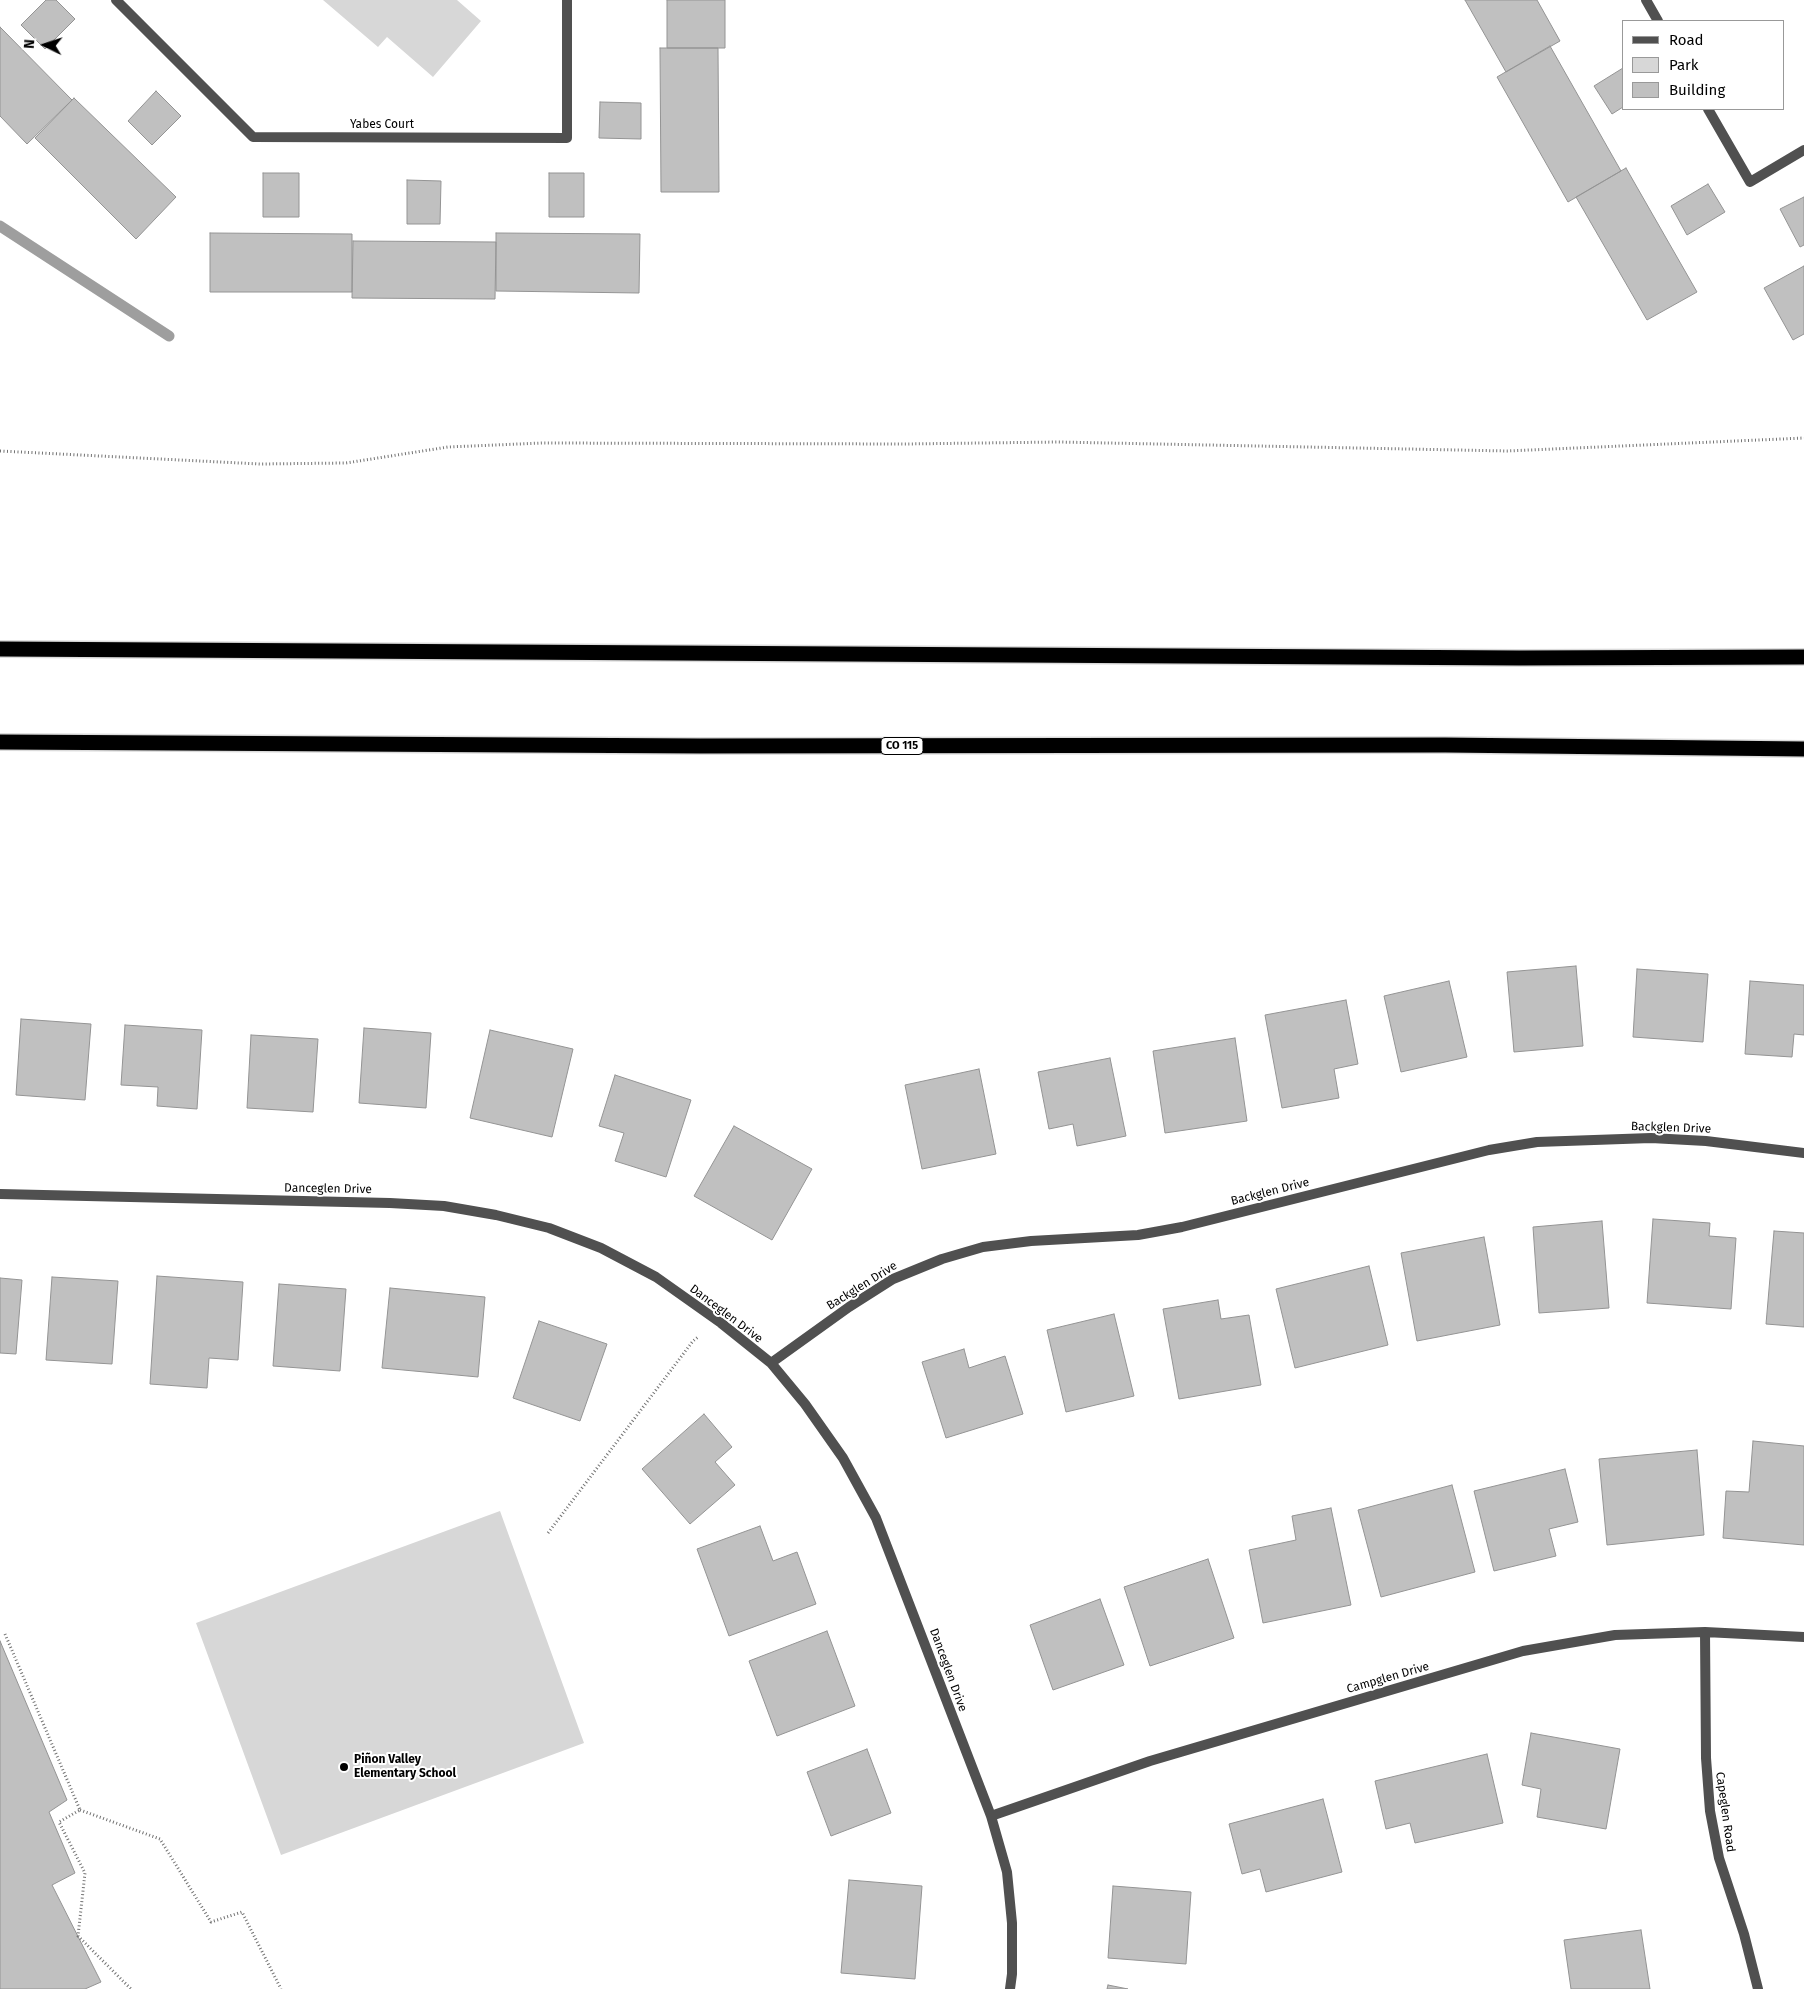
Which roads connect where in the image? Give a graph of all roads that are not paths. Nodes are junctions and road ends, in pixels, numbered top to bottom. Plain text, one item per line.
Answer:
1 (116, 0) edge
2 (567, 0) edge
3 (1646, 0) edge
4 (1657, 20) edge
5 (1709, 110) edge
6 (1804, 150) edge
7 (0, 649) edge
8 (1804, 656) edge
9 (0, 742) edge
10 (1804, 750) edge
11 (1804, 1153) edge
12 (0, 1194) edge
13 (771, 1363) junction
14 (1705, 1632) junction
15 (1804, 1637) edge
16 (991, 1816) junction
17 (1010, 1989) edge
18 (1758, 1989) edge

1 - 2 street, Yabes Court
3 - 4 street
5 - 6 street
7 - 8 highway
9 - 10 highway, CO 115
11 - 13 street, Backglen Drive
12 - 13 street, Danceglen Drive
13 - 16 street, Danceglen Drive
14 - 15 street, Campglen Drive
14 - 16 street, Campglen Drive
14 - 18 street, Capeglen Road
16 - 17 street, Danceglen Drive

